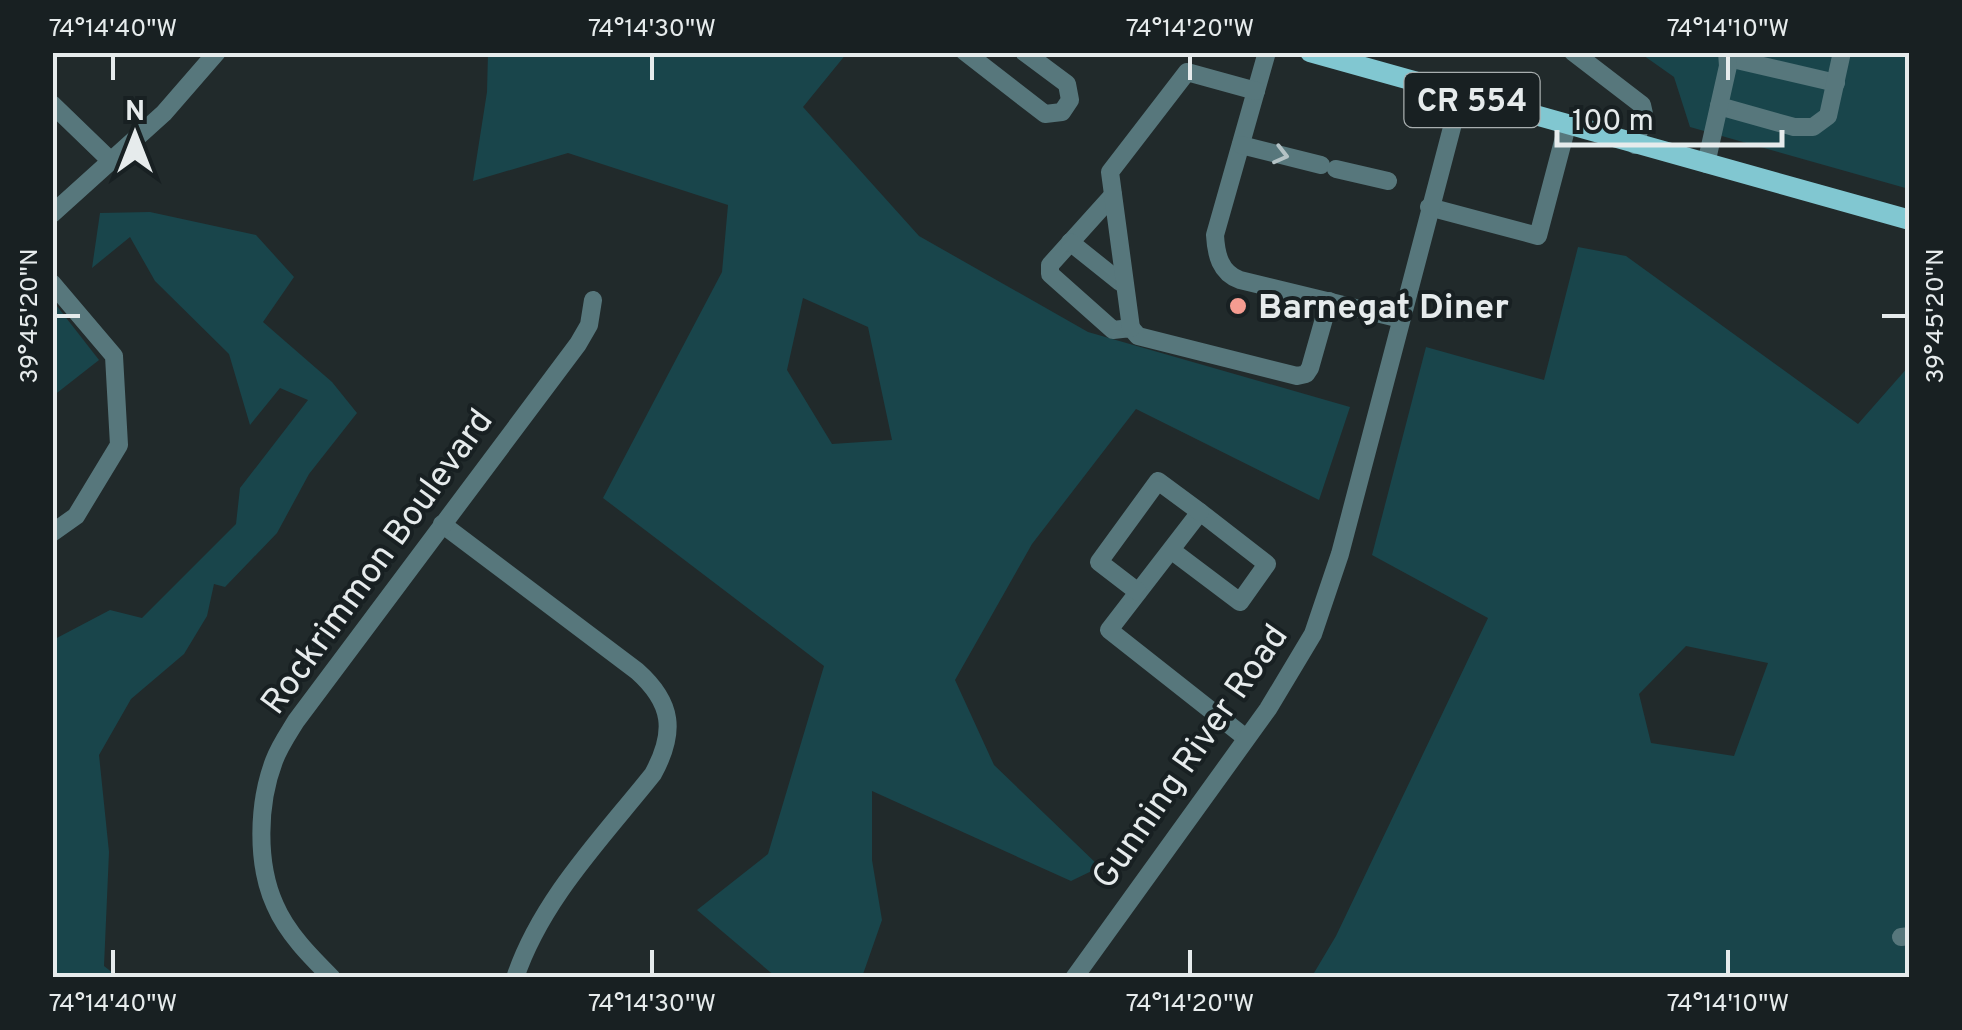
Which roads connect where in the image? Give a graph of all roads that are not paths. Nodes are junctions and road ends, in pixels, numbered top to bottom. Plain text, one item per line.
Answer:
1 (217, 52) edge
2 (964, 52) edge
3 (1024, 52) edge
4 (1267, 52) edge
5 (1574, 52) edge
6 (1842, 52) edge
7 (1322, 54) edge
8 (1728, 55) edge
9 (1836, 84) junction
10 (1256, 91) junction
11 (1460, 97) junction
12 (52, 104) edge
13 (1718, 106) junction
14 (1566, 126) junction
15 (1241, 145) junction
16 (1634, 145) junction
17 (112, 162) junction
18 (1706, 164) junction
19 (1388, 181) dead end
20 (1113, 195) junction
21 (1429, 207) junction
22 (52, 214) edge
23 (1910, 220) edge
24 (1070, 242) junction
25 (52, 282) edge
26 (1124, 282) junction
27 (593, 300) dead end
28 (1329, 301) junction
29 (1401, 319) junction
30 (1130, 328) junction
31 (1200, 512) junction
32 (442, 524) junction
33 (52, 533) edge
34 (1171, 550) junction
35 (1138, 592) junction
36 (1246, 738) junction
37 (332, 978) edge
38 (515, 978) edge
39 (1074, 978) edge

1 - 17 street
2 - 3 street
4 - 10 street
5 - 16 street
6 - 9 street
7 - 11 main road, CR 554
8 - 9 street
8 - 13 street
9 - 13 street
10 - 15 street
10 - 20 street
11 - 14 main road, CR 554
11 - 21 street, Gunning River Road
12 - 17 street
13 - 18 street
14 - 16 main road, CR 554
14 - 21 street
15 -> 19 street
15 - 28 street
16 - 18 main road, CR 554
17 - 22 street
18 - 23 main road, CR 554
20 - 24 street
20 - 26 street
21 - 29 street, Gunning River Road
24 - 26 street
24 - 30 street
25 - 33 street
26 - 30 street
27 - 32 street, Rockrimmon Boulevard
28 - 29 street
28 - 30 street
29 - 36 street, Gunning River Road
31 - 34 street
31 - 34 street
31 - 35 street
32 - 37 street, Rockrimmon Boulevard
32 - 38 street
34 - 35 street
35 - 36 street
36 - 39 street, Gunning River Road

